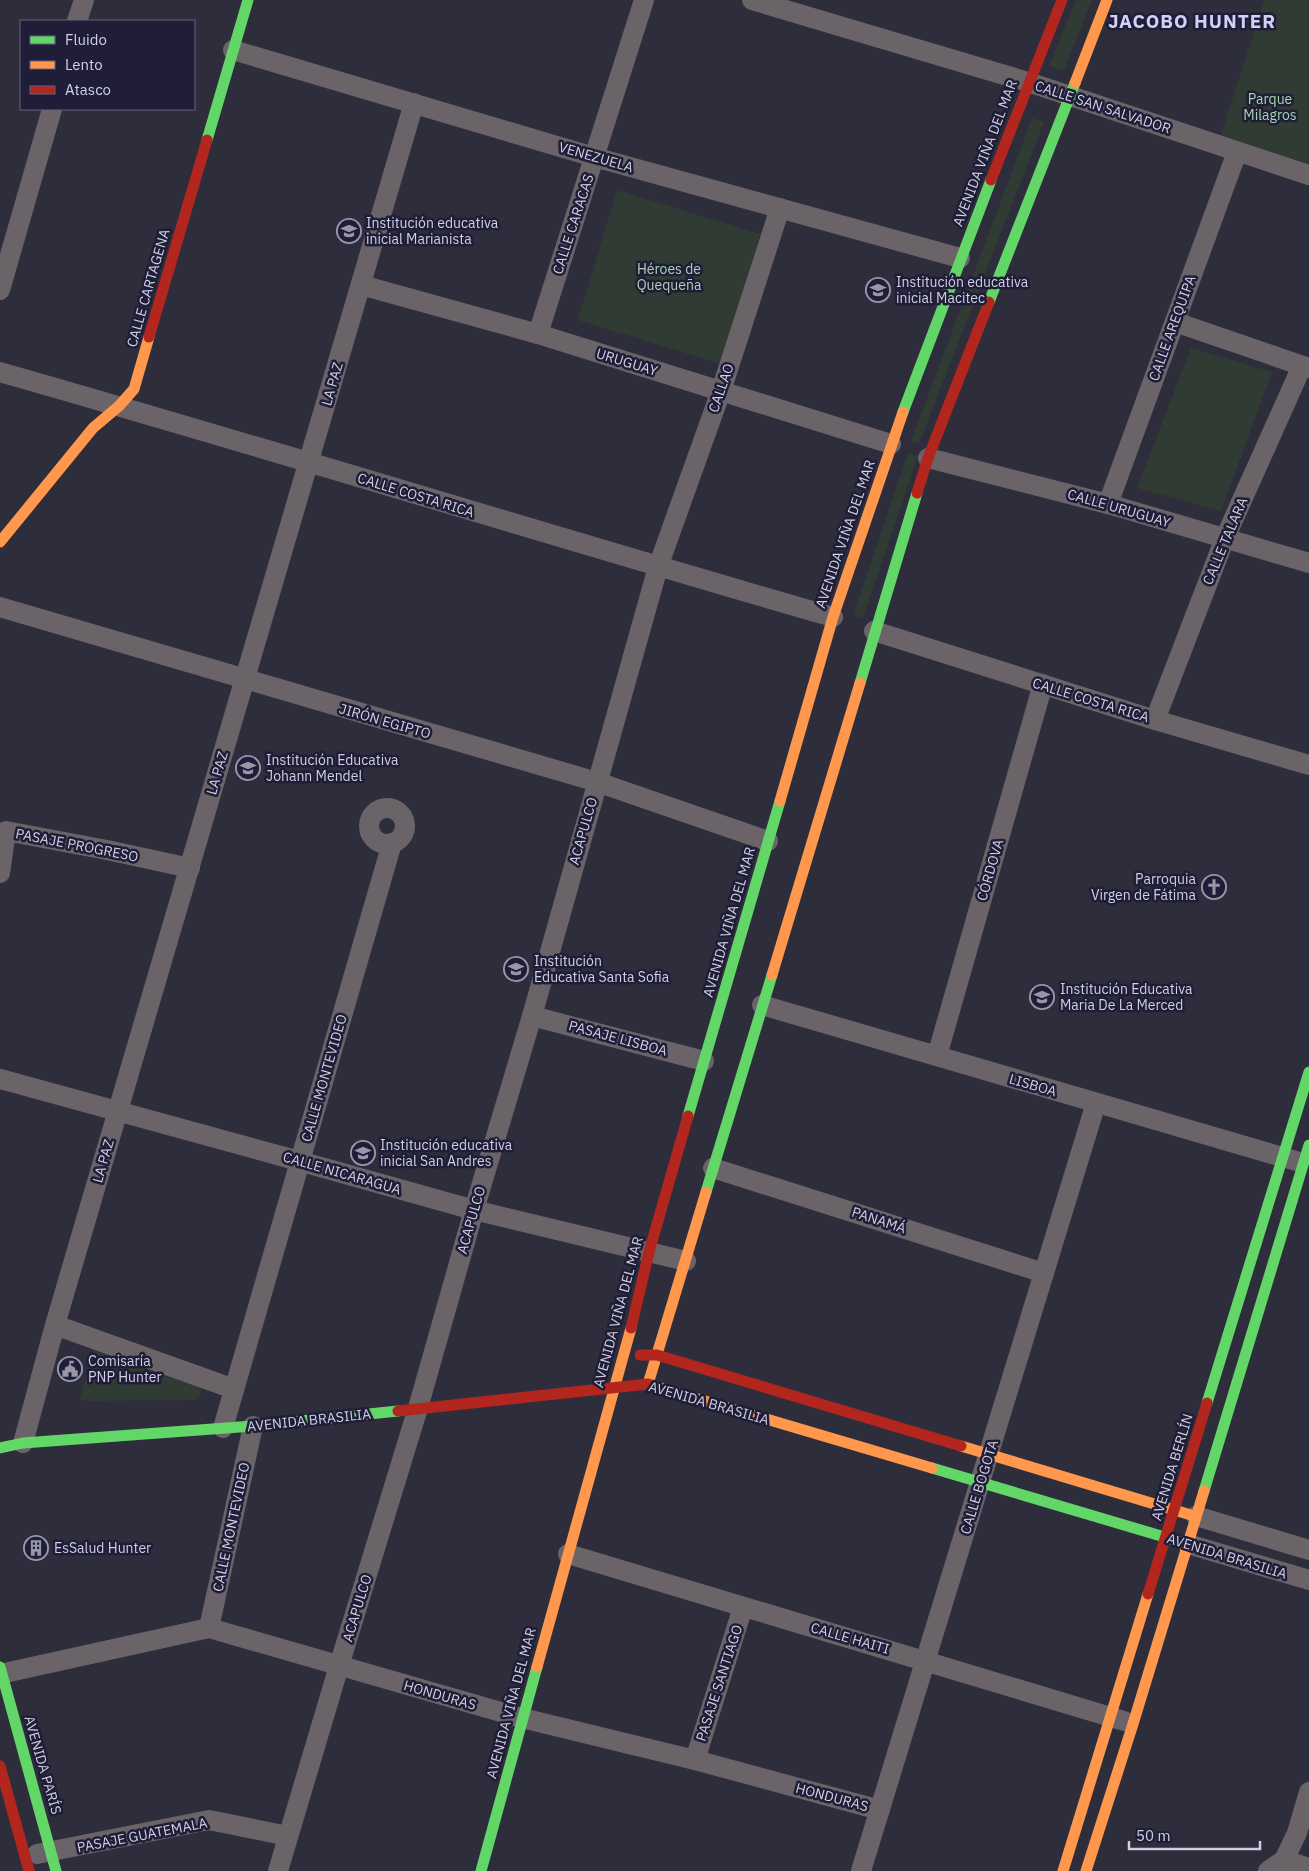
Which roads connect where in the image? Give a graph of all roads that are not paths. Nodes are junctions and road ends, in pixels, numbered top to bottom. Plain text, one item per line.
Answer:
1 (84, 0) edge
2 (248, 0) edge
3 (644, 0) edge
4 (752, 0) edge
5 (1062, 0) edge
6 (1107, 0) edge
7 (77, 20) edge
8 (233, 50) junction
9 (1028, 82) junction
10 (1070, 96) junction
11 (414, 103) junction
12 (52, 110) edge
13 (1238, 152) junction
14 (594, 157) junction
15 (1309, 176) edge
16 (780, 208) junction
17 (960, 258) junction
18 (361, 285) junction
19 (0, 290) edge
20 (1174, 322) junction
21 (538, 334) junction
22 (1306, 367) edge
23 (0, 372) edge
24 (721, 391) junction
25 (119, 406) junction
26 (891, 444) junction
27 (928, 458) junction
28 (309, 463) junction
29 (1108, 504) junction
30 (1225, 538) junction
31 (0, 542) edge
32 (1309, 563) edge
33 (658, 567) junction
34 (0, 607) edge
35 (833, 617) junction
36 (874, 631) junction
37 (245, 680) junction
38 (1043, 684) junction
39 (1155, 720) junction
40 (1309, 765) edge
41 (597, 782) junction
42 (768, 841) junction
43 (392, 843) dead end
44 (190, 868) junction
45 (0, 873) edge
46 (762, 1005) junction
47 (532, 1016) junction
48 (937, 1056) junction
49 (704, 1061) junction
50 (1309, 1072) edge
51 (0, 1080) edge
52 (1096, 1103) junction
53 (118, 1112) junction
54 (1306, 1154) edge
55 (1283, 1158) junction
56 (299, 1161) junction
57 (714, 1168) junction
58 (474, 1210) junction
59 (648, 1252) junction
60 (686, 1261) junction
61 (1044, 1273) junction
62 (55, 1326) junction
63 (624, 1354) junction
64 (657, 1355) junction
65 (648, 1384) junction
66 (614, 1388) junction
67 (234, 1389) junction
68 (418, 1408) junction
69 (253, 1426) junction
70 (223, 1428) junction
71 (23, 1443) junction
72 (0, 1448) edge
73 (989, 1454) junction
74 (980, 1483) junction
75 (1175, 1510) junction
76 (1196, 1516) junction
77 (1166, 1538) junction
78 (1188, 1544) junction
79 (1309, 1550) edge
80 (568, 1554) junction
81 (1309, 1580) edge
82 (744, 1607) junction
83 (209, 1628) junction
84 (926, 1661) junction
85 (339, 1666) junction
86 (1, 1672) edge
87 (1112, 1717) junction
88 (522, 1718) junction
89 (1133, 1724) junction
90 (695, 1760) junction
91 (0, 1766) edge
92 (1309, 1792) edge
93 (880, 1810) junction
94 (288, 1836) junction
95 (54, 1861) edge
96 (27, 1863) edge
97 (1276, 1865) edge
98 (1309, 1868) edge
99 (278, 1871) edge
100 (481, 1871) edge
101 (862, 1871) edge
102 (1063, 1871) edge
103 (1086, 1871) edge

1 - 7 street
2 - 8 street, CALLE CARTAGENA
3 - 14 street, CALLE CARACAS
4 - 9 street, CALLE SAN SALVADOR
5 - 9 street, AVENIDA VIÑA DEL MAR
6 - 10 street
8 - 11 street, VENEZUELA
8 - 25 street, CALLE CARTAGENA
9 - 10 street, CALLE SAN SALVADOR
9 - 17 street, AVENIDA VIÑA DEL MAR
10 - 13 street, CALLE SAN SALVADOR
10 - 27 street
11 - 14 street, VENEZUELA
11 - 18 street, LA PAZ
12 - 19 street
13 - 15 street, CALLE SAN SALVADOR
13 - 20 street, CALLE AREQUIPA
14 - 16 street, VENEZUELA
14 - 21 street, CALLE CARACAS
16 - 17 street, VENEZUELA
16 - 24 street, CALLAO
17 - 26 street, AVENIDA VIÑA DEL MAR
18 - 21 street, URUGUAY
18 - 28 street, LA PAZ
20 - 22 street
20 - 29 street, CALLE AREQUIPA
21 - 24 street, URUGUAY
22 - 30 street, CALLE TALARA
23 - 25 street, CALLE COSTA RICA
24 - 26 street, URUGUAY
24 - 33 street, CALLAO
25 - 28 street, CALLE COSTA RICA
25 - 31 street, CALLE CARTAGENA
26 - 35 street, AVENIDA VIÑA DEL MAR
27 - 29 street, CALLE URUGUAY
27 - 36 street
28 - 33 street, CALLE COSTA RICA
28 - 37 street, LA PAZ
29 - 30 street, CALLE URUGUAY
30 - 32 street, CALLE URUGUAY
30 - 39 street, CALLE TALARA
33 - 35 street, CALLE COSTA RICA
33 - 41 street, ACAPULCO
34 - 37 street, JIRÓN EGIPTO
35 - 42 street, AVENIDA VIÑA DEL MAR
36 - 38 street, CALLE COSTA RICA
36 - 46 street
37 - 41 street, JIRÓN EGIPTO
37 - 44 street, LA PAZ
38 - 39 street, CALLE COSTA RICA
38 - 48 street, CÓRDOVA
39 - 40 street, CALLE COSTA RICA
41 - 42 street, JIRÓN EGIPTO
41 - 47 street, ACAPULCO
42 - 49 street, AVENIDA VIÑA DEL MAR
43 - 56 street, CALLE MONTEVIDEO
44 - 45 street, PASAJE PROGRESO
44 - 53 street, LA PAZ
46 - 48 street, LISBOA
46 - 57 street
47 - 49 street, PASAJE LISBOA
47 - 58 street, ACAPULCO
48 - 52 street, LISBOA
49 - 59 street, AVENIDA VIÑA DEL MAR
50 - 55 street, AVENIDA BERLÍN
51 - 53 street, CALLE NICARAGUA
52 - 55 street, LISBOA
52 - 61 street, CALLE BOGOTA
53 - 56 street, CALLE NICARAGUA
53 - 62 street, LA PAZ
54 - 55 street, LISBOA
54 - 76 street
55 - 75 street, AVENIDA BERLÍN
56 - 58 street, CALLE NICARAGUA
56 - 67 street, CALLE MONTEVIDEO
57 - 60 street
57 - 61 street, PANAMÁ
58 - 59 street, CALLE NICARAGUA
58 - 68 street, ACAPULCO
59 - 60 street, CALLE NICARAGUA
59 - 63 street, AVENIDA VIÑA DEL MAR
60 - 64 street
61 - 73 street, CALLE BOGOTA
62 - 67 street
62 - 71 street, LA PAZ
63 - 64 street
63 - 66 street, AVENIDA VIÑA DEL MAR
64 - 65 street
64 - 73 street
65 - 66 street, AVENIDA BRASILIA
65 - 74 street, AVENIDA BRASILIA
66 - 68 street, AVENIDA BRASILIA
66 - 80 street, AVENIDA VIÑA DEL MAR
67 - 70 street, CALLE MONTEVIDEO
68 - 69 street, AVENIDA BRASILIA
68 - 85 street, ACAPULCO
69 - 70 street, AVENIDA BRASILIA
69 - 83 street, CALLE MONTEVIDEO
70 - 71 street, AVENIDA BRASILIA
71 - 72 street, AVENIDA BRASILIA
73 - 74 street, CALLE BOGOTA
73 - 75 street
74 - 77 street, AVENIDA BRASILIA
74 - 84 street, CALLE BOGOTA
75 - 76 street
75 - 77 street, AVENIDA BERLÍN
76 - 78 street
76 - 79 street
77 - 78 street, AVENIDA BRASILIA
77 - 87 street, AVENIDA BERLÍN
78 - 81 street, AVENIDA BRASILIA
78 - 89 street
80 - 82 street, CALLE HAITI
80 - 88 street, AVENIDA VIÑA DEL MAR
82 - 84 street, CALLE HAITI
82 - 90 street, PASAJE SANTIAGO
83 - 85 street, HONDURAS
83 - 86 street, HONDURAS
84 - 87 street, CALLE HAITI
84 - 93 street, CALLE BOGOTA
85 - 88 street, HONDURAS
85 - 94 street, ACAPULCO
86 - 95 street, AVENIDA PARÍS
87 - 89 street, CALLE HAITI
87 - 102 street, AVENIDA BERLÍN
88 - 90 street, HONDURAS
88 - 100 street, AVENIDA VIÑA DEL MAR
89 - 103 street
90 - 93 street, HONDURAS
91 - 96 street
92 - 97 street
93 - 101 street, CALLE BOGOTA
94 - 95 street, PASAJE GUATEMALA
94 - 99 street, ACAPULCO
95 - 96 street, PASAJE GUATEMALA
97 - 98 street

